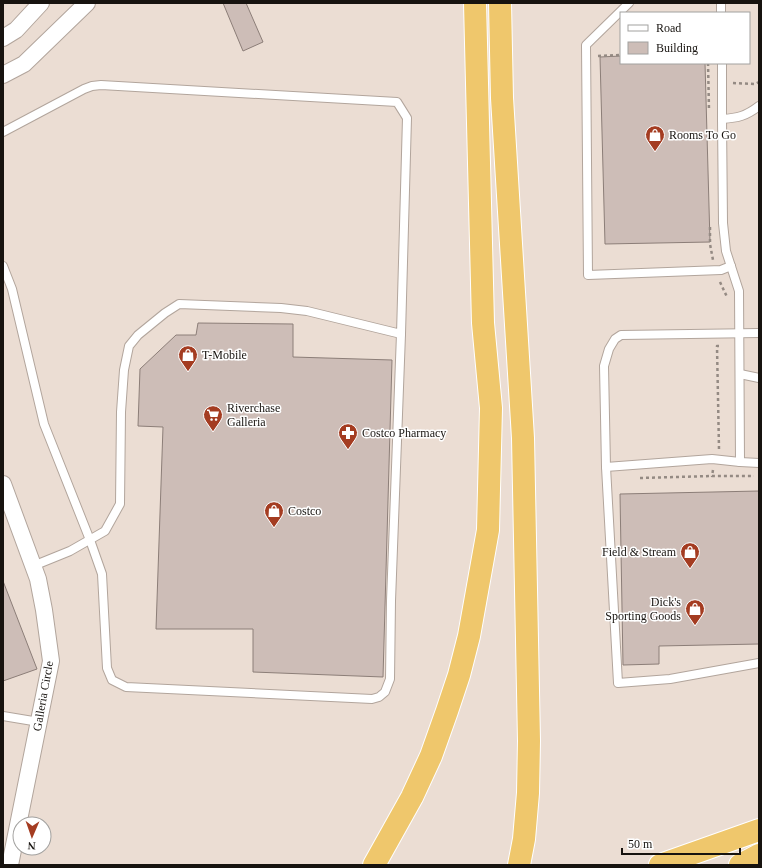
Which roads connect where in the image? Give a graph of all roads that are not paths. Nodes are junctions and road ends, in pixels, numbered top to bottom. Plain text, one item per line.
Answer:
1 (41, 3) edge
2 (87, 3) edge
3 (475, 3) edge
4 (500, 3) edge
5 (629, 3) edge
6 (3, 38) edge
7 (722, 64) edge
8 (3, 75) edge
9 (759, 106) edge
10 (722, 118) junction
11 (3, 132) edge
12 (3, 266) edge
13 (731, 266) junction
14 (740, 332) junction
15 (759, 333) edge
16 (401, 334) junction
17 (740, 374) junction
18 (759, 378) edge
19 (740, 462) junction
20 (759, 463) edge
21 (606, 467) junction
22 (3, 484) edge
23 (90, 540) junction
24 (33, 566) junction
25 (759, 663) edge
26 (3, 716) edge
27 (39, 722) junction
28 (759, 830) edge
29 (759, 855) edge
30 (10, 865) edge
31 (374, 865) edge
32 (519, 865) edge
33 (660, 865) edge
34 (740, 865) edge

1 - 6 street
2 - 8 street
3 - 31 highway
4 - 32 highway
5 - 13 lane
7 - 10 lane
9 - 10 lane
10 - 13 lane
11 - 16 lane
12 - 23 lane
13 - 14 lane
14 - 15 lane
14 - 17 lane
14 - 21 lane
16 - 23 lane
16 - 23 lane
17 - 18 lane
17 - 19 lane
19 - 20 lane
19 - 21 lane
21 - 25 lane
22 - 24 street, Galleria Circle
23 - 24 lane
24 - 27 street, Galleria Circle
26 - 27 lane
27 - 30 street, Galleria Circle
28 - 33 highway
29 - 34 highway

